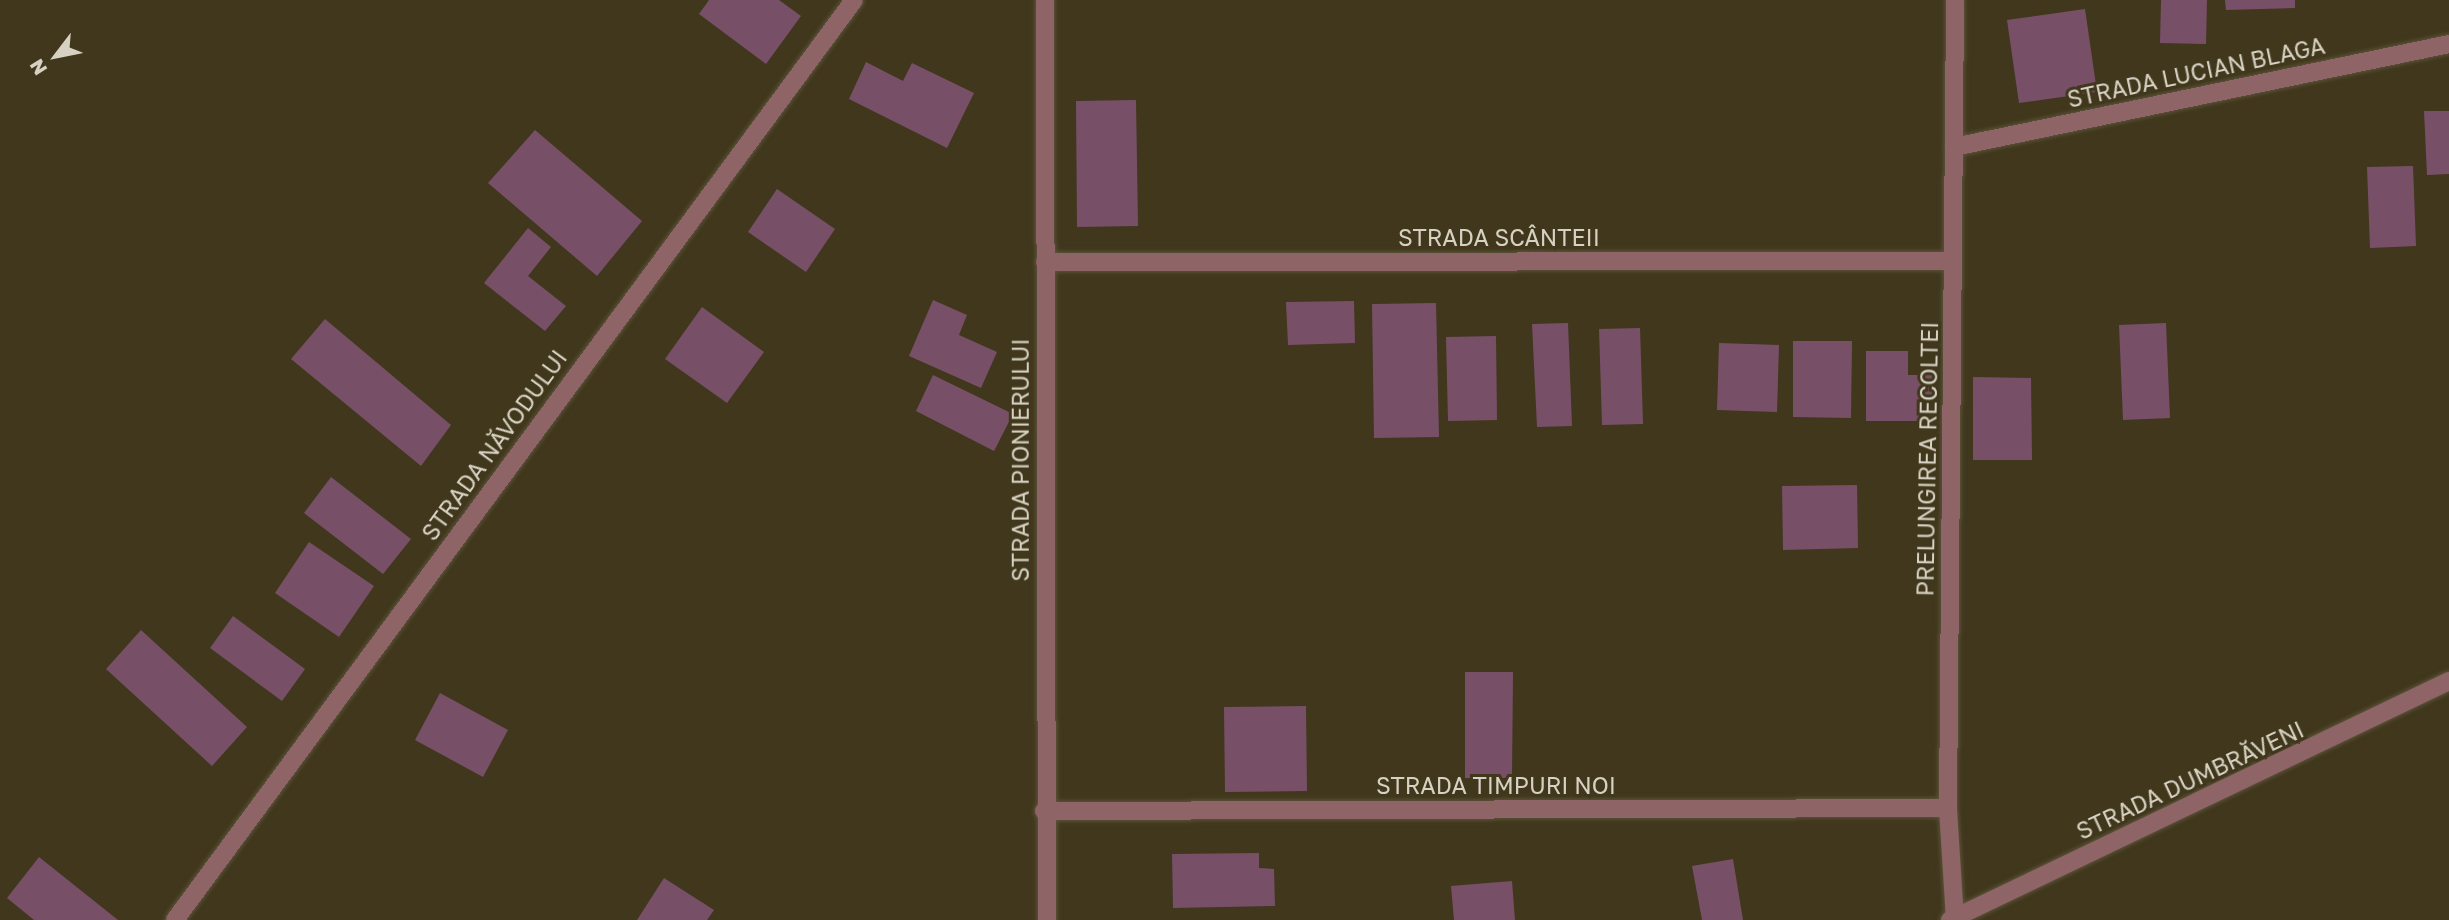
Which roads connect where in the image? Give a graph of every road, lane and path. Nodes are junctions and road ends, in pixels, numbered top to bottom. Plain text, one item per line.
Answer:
1 (854, 0) edge
2 (1045, 0) edge
3 (1955, 0) edge
4 (2449, 44) edge
5 (1954, 147) junction
6 (1953, 261) junction
7 (1045, 262) junction
8 (2449, 681) edge
9 (1948, 808) junction
10 (1044, 811) junction
11 (1953, 919) edge
12 (174, 920) edge
13 (1047, 920) edge

1 - 12 street, STRADA NĂVODULUI
2 - 7 street, STRADA PIONIERULUI
3 - 5 street, PRELUNGIREA RECOLTEI
4 - 5 street, STRADA LUCIAN BLAGA
5 - 6 street, PRELUNGIREA RECOLTEI
6 - 7 street, STRADA SCÂNTEII
6 - 9 street, PRELUNGIREA RECOLTEI
7 - 10 street, STRADA PIONIERULUI
8 - 11 street, STRADA DUMBRĂVENI
9 - 10 street, STRADA TIMPURI NOI
9 - 11 street, PRELUNGIREA RECOLTEI
10 - 13 street, STRADA PIONIERULUI

